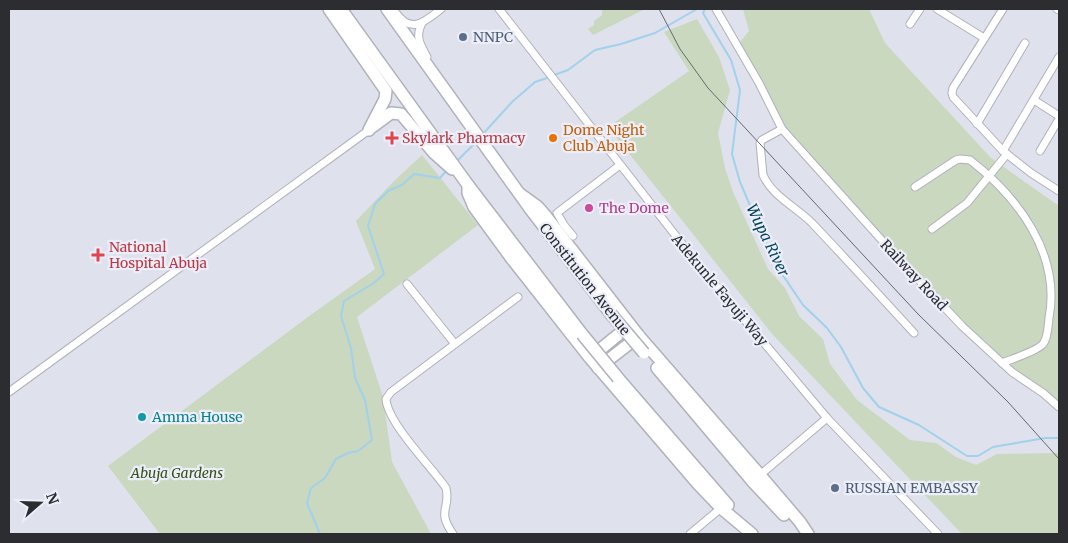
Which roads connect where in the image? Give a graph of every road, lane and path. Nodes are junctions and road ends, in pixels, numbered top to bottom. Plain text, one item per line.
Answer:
1 (329, 9) edge
2 (340, 9) edge
3 (386, 9) edge
4 (393, 9) edge
5 (441, 9) edge
6 (499, 9) edge
7 (920, 9) edge
8 (937, 9) edge
9 (1003, 9) edge
10 (717, 11) edge
11 (422, 23) junction
12 (910, 24) dead end
13 (984, 38) junction
14 (1025, 42) dead end
15 (1058, 62) edge
16 (440, 84) junction
17 (1034, 100) junction
18 (1059, 118) edge
19 (977, 124) junction
20 (421, 129) junction
21 (782, 129) junction
22 (369, 130) junction
23 (1040, 151) dead end
24 (1005, 153) junction
25 (620, 164) junction
26 (989, 177) junction
27 (465, 181) junction
28 (915, 187) dead end
29 (1059, 191) edge
30 (520, 194) junction
31 (932, 229) dead end
32 (573, 236) dead end
33 (407, 284) dead end
34 (518, 297) dead end
35 (630, 325) junction
36 (914, 333) dead end
37 (639, 336) junction
38 (455, 344) junction
39 (590, 358) junction
40 (1002, 363) junction
41 (598, 368) junction
42 (9, 392) edge
43 (1059, 407) edge
44 (827, 418) junction
45 (760, 476) junction
46 (721, 508) junction
47 (453, 534) edge
48 (690, 534) edge
49 (752, 534) edge
50 (756, 534) edge
51 (802, 534) edge
52 (808, 534) edge
53 (938, 534) edge

1 - 22 main road
2 - 20 main road
3 - 16 main road, Constitution Avenue
4 - 11 street
5 - 11 street
6 - 25 street, Adekunle Fayuji Way
7 - 12 street
8 - 13 street
9 - 13 street
10 - 21 street, Railway Road
11 - 16 street
13 - 19 street
14 - 19 street
15 - 17 street
16 - 30 main road, Constitution Avenue
17 - 18 street
17 - 24 street
18 - 23 street
19 - 24 street
20 - 22 main road
20 - 27 main road
21 - 36 street
21 - 40 street, Railway Road
22 - 42 street
24 - 26 street
24 - 29 street
25 - 32 street
25 - 44 street, Adekunle Fayuji Way
26 - 28 street
26 - 31 street
26 - 40 street
27 - 39 main road
27 - 50 main road, bridge
30 - 35 main road
30 - 51 main road, Constitution Avenue, bridge
33 - 38 street
34 - 38 street
35 - 37 main road
35 - 39 main road
37 - 41 main road
37 - 45 main road
38 - 47 street
39 - 41 main road
40 - 43 street, Railway Road
41 - 46 main road
44 - 45 street
44 - 53 street, Adekunle Fayuji Way
45 - 52 main road
46 - 48 street
46 - 49 main road

